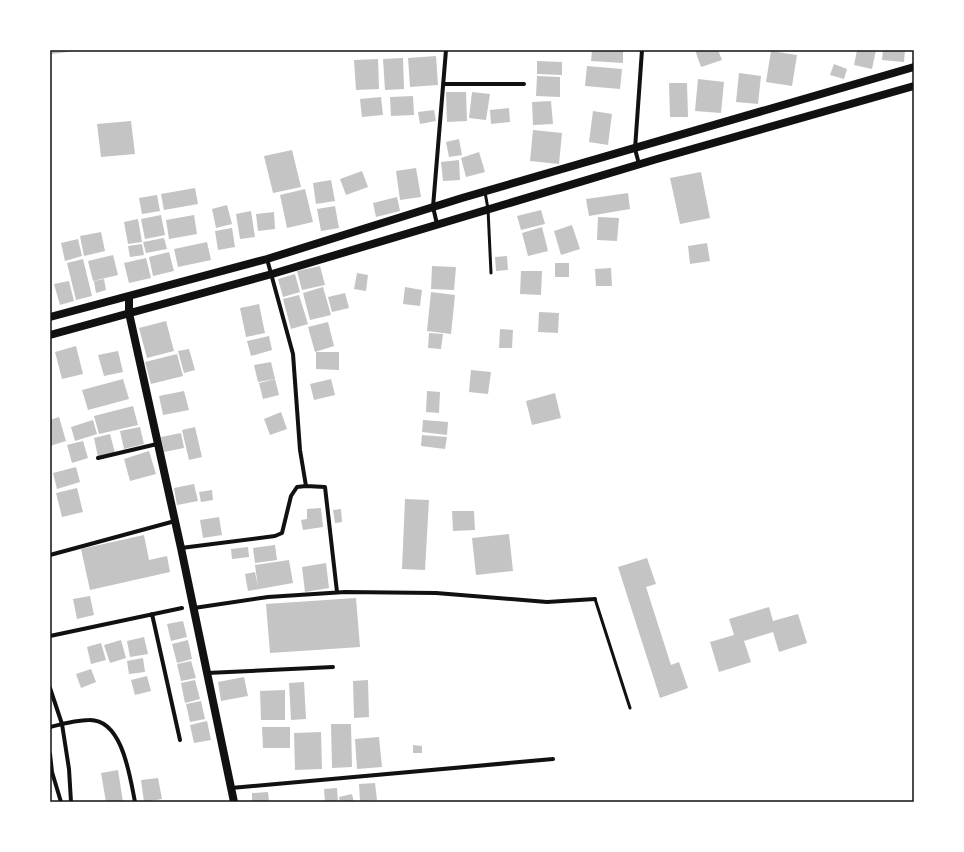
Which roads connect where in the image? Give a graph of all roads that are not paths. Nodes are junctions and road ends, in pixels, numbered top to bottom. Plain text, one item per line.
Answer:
1 (446, 50) edge
2 (642, 50) edge
3 (914, 67) edge
4 (444, 84) junction
5 (524, 84) dead end
6 (914, 86) edge
7 (634, 149) junction
8 (640, 164) junction
9 (485, 192) junction
10 (433, 207) junction
11 (488, 209) junction
12 (437, 225) junction
13 (267, 259) junction
14 (491, 273) dead end
15 (272, 274) junction
16 (129, 296) junction
17 (129, 313) junction
18 (50, 317) edge
19 (50, 335) edge
20 (157, 444) junction
21 (98, 458) dead end
22 (306, 486) junction
23 (175, 521) junction
24 (182, 548) junction
25 (50, 555) edge
26 (337, 592) junction
27 (595, 599) joint
28 (182, 608) dead end
29 (194, 608) junction
30 (152, 614) junction
31 (50, 636) edge
32 (333, 667) dead end
33 (207, 673) junction
34 (50, 688) edge
35 (630, 708) dead end
36 (62, 724) junction
37 (50, 727) edge
38 (180, 740) dead end
39 (50, 754) edge
40 (553, 759) dead end
41 (231, 788) junction
42 (62, 802) edge
43 (71, 802) edge
44 (135, 802) edge
45 (234, 802) edge

1 - 4 street
2 - 7 street
3 - 7 main road
4 - 5 street
4 - 10 street
6 - 8 main road
7 - 8 street
7 - 9 main road
8 - 11 main road
9 - 10 main road
9 - 11 lane
10 - 12 street
10 - 13 main road
11 - 12 main road
11 - 14 lane
12 - 15 main road
13 - 15 street
13 - 16 main road
15 - 17 main road
15 - 22 street
16 - 17 main road
16 - 18 main road
17 - 19 main road
17 - 20 main road
20 - 21 street
20 - 23 main road
22 - 24 street
22 - 26 street
23 - 24 main road
23 - 25 street
24 - 29 main road
26 - 27 street
26 - 29 street
27 - 35 lane
28 - 30 street
29 - 33 main road
30 - 31 street
30 - 38 street
32 - 33 street
33 - 41 main road
34 - 36 street
36 - 37 street
36 - 43 street
36 - 44 street
39 - 42 street
40 - 41 street
41 - 45 main road

